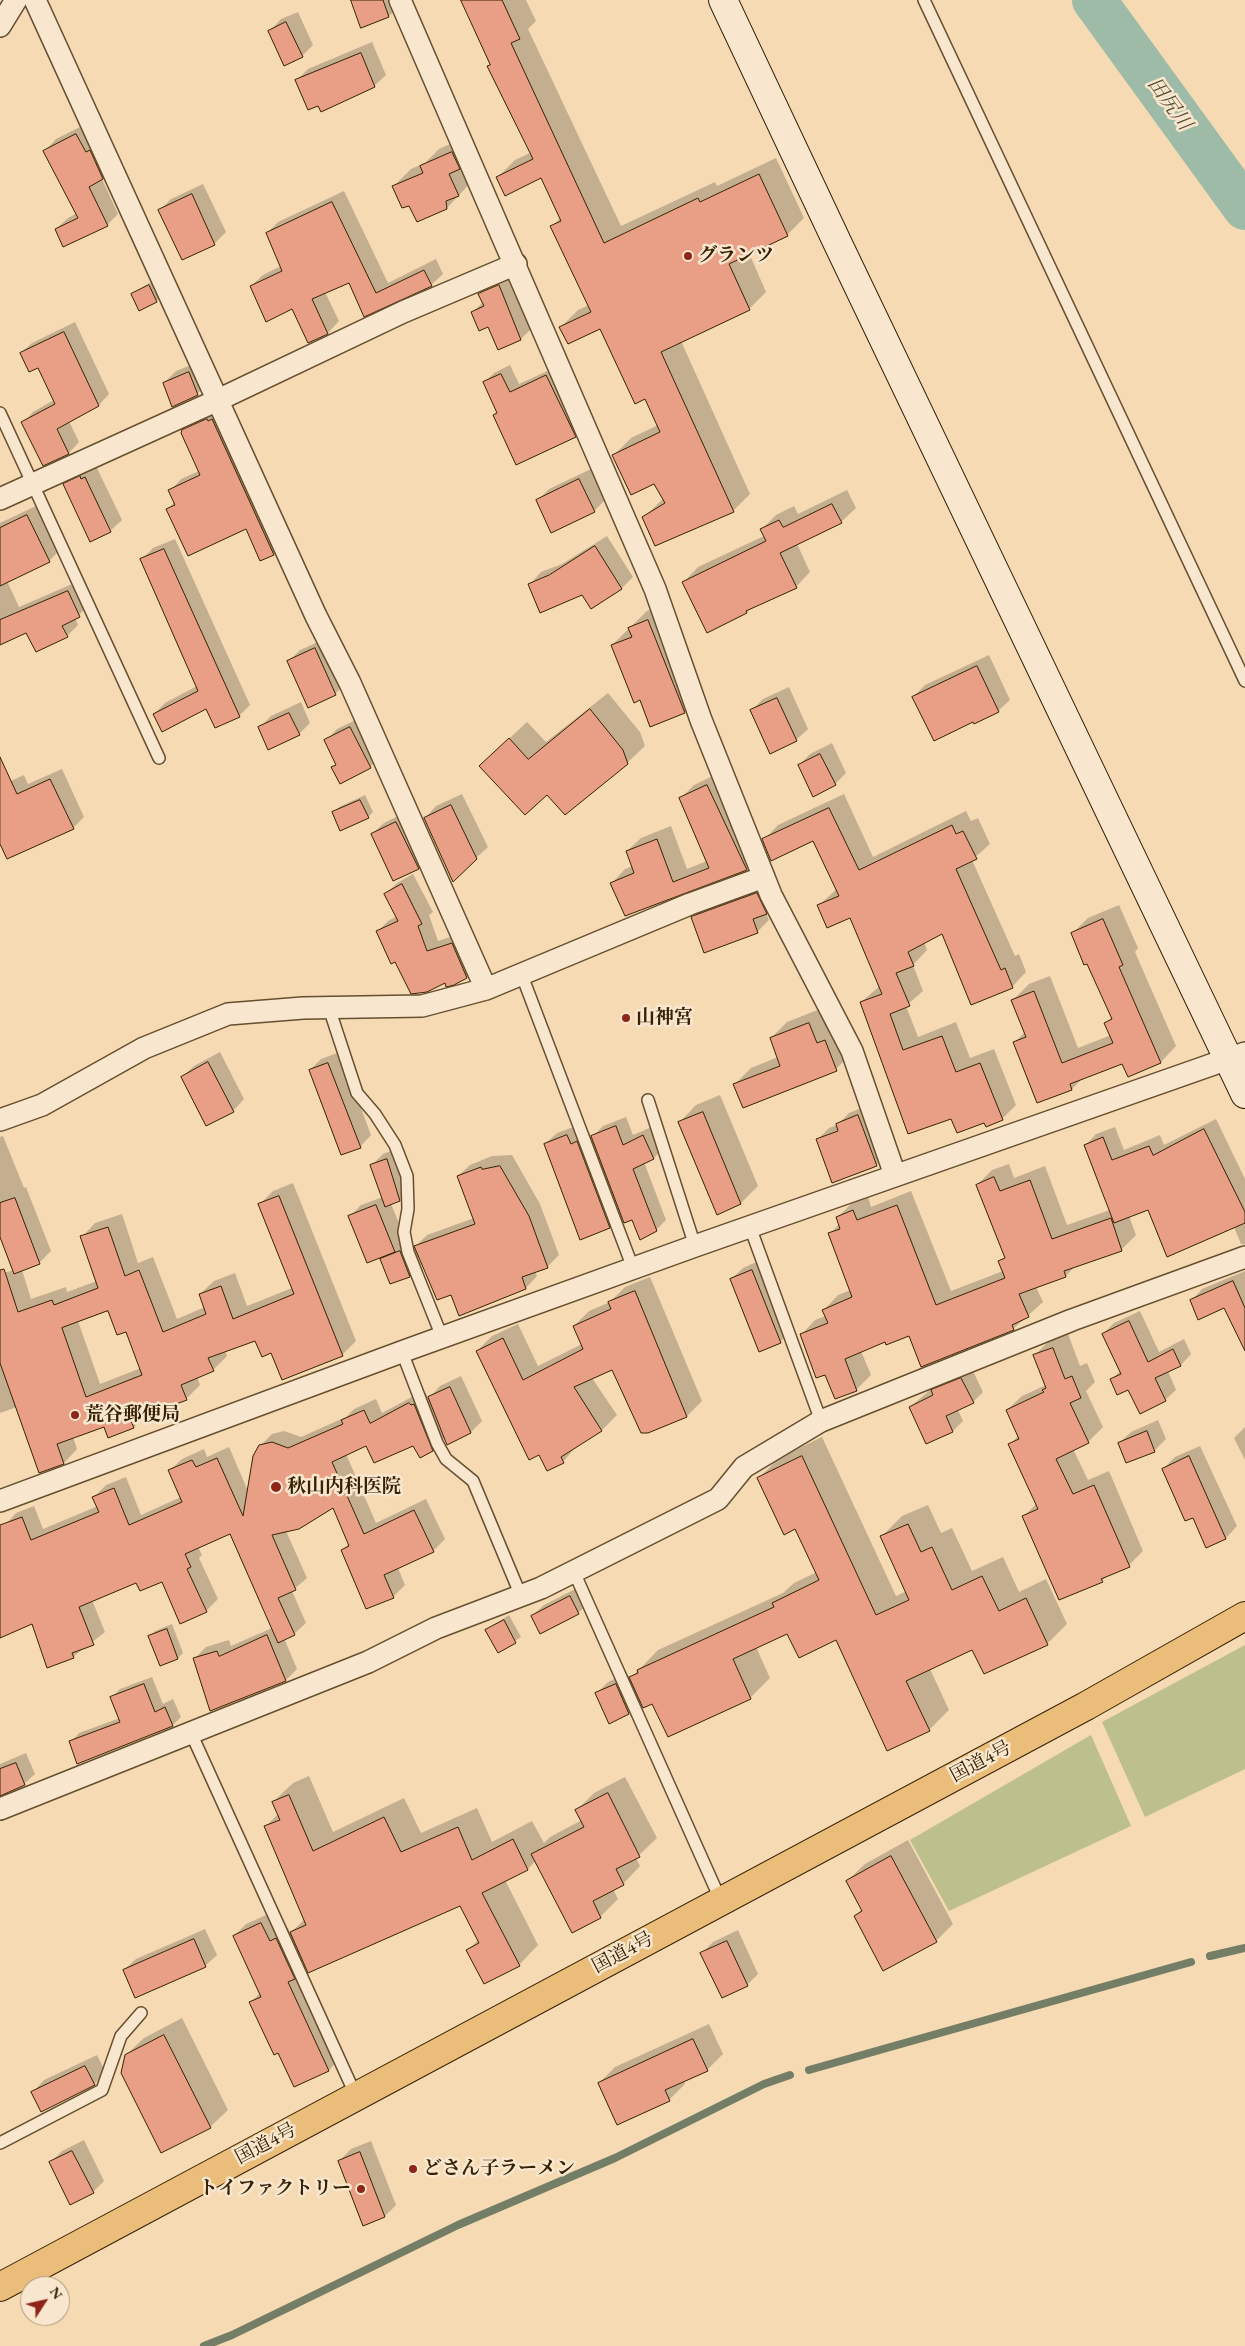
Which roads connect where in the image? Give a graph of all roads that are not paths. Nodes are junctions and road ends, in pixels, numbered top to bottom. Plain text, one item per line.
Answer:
1 (16, 0) edge
2 (35, 0) edge
3 (400, 0) edge
4 (723, 0) edge
5 (924, 0) edge
6 (0, 26) edge
7 (516, 264) junction
8 (218, 400) junction
9 (0, 413) edge
10 (33, 484) junction
11 (0, 499) edge
12 (1245, 681) edge
13 (159, 758) dead end
14 (764, 877) junction
15 (521, 973) junction
16 (486, 989) junction
17 (329, 1008) junction
18 (1237, 1056) edge
19 (1245, 1094) edge
20 (648, 1100) dead end
21 (0, 1120) edge
22 (895, 1175) junction
23 (750, 1227) junction
24 (695, 1246) junction
25 (1245, 1257) edge
26 (633, 1268) junction
27 (442, 1337) junction
28 (402, 1352) junction
29 (821, 1422) junction
30 (0, 1501) edge
31 (574, 1572) junction
32 (521, 1596) junction
33 (1245, 1616) edge
34 (191, 1733) junction
35 (0, 1809) edge
36 (721, 1900) junction
37 (141, 2013) dead end
38 (356, 2096) junction
39 (0, 2143) edge
40 (0, 2287) edge

1 - 6 street
2 - 8 street
3 - 7 street
4 - 18 street
5 - 12 lane
7 - 8 street
7 - 14 street
8 - 10 street
8 - 16 street
9 - 10 lane
10 - 11 street
10 - 13 lane
14 - 15 street
14 - 22 street
15 - 16 street
15 - 26 lane
16 - 17 street
17 - 21 street
17 - 27 lane
18 - 19 street
18 - 22 street
20 - 24 lane
22 - 23 street
23 - 24 street
23 - 29 lane
24 - 26 street
25 - 29 street
26 - 27 street
27 - 28 street
28 - 30 street
28 - 32 lane
29 - 31 street
31 - 32 street
31 - 36 lane
32 - 34 street
33 - 36 highway, 国道4号
34 - 35 street
34 - 38 lane
36 - 38 highway, 国道4号
37 - 39 lane
38 - 40 highway, 国道4号

